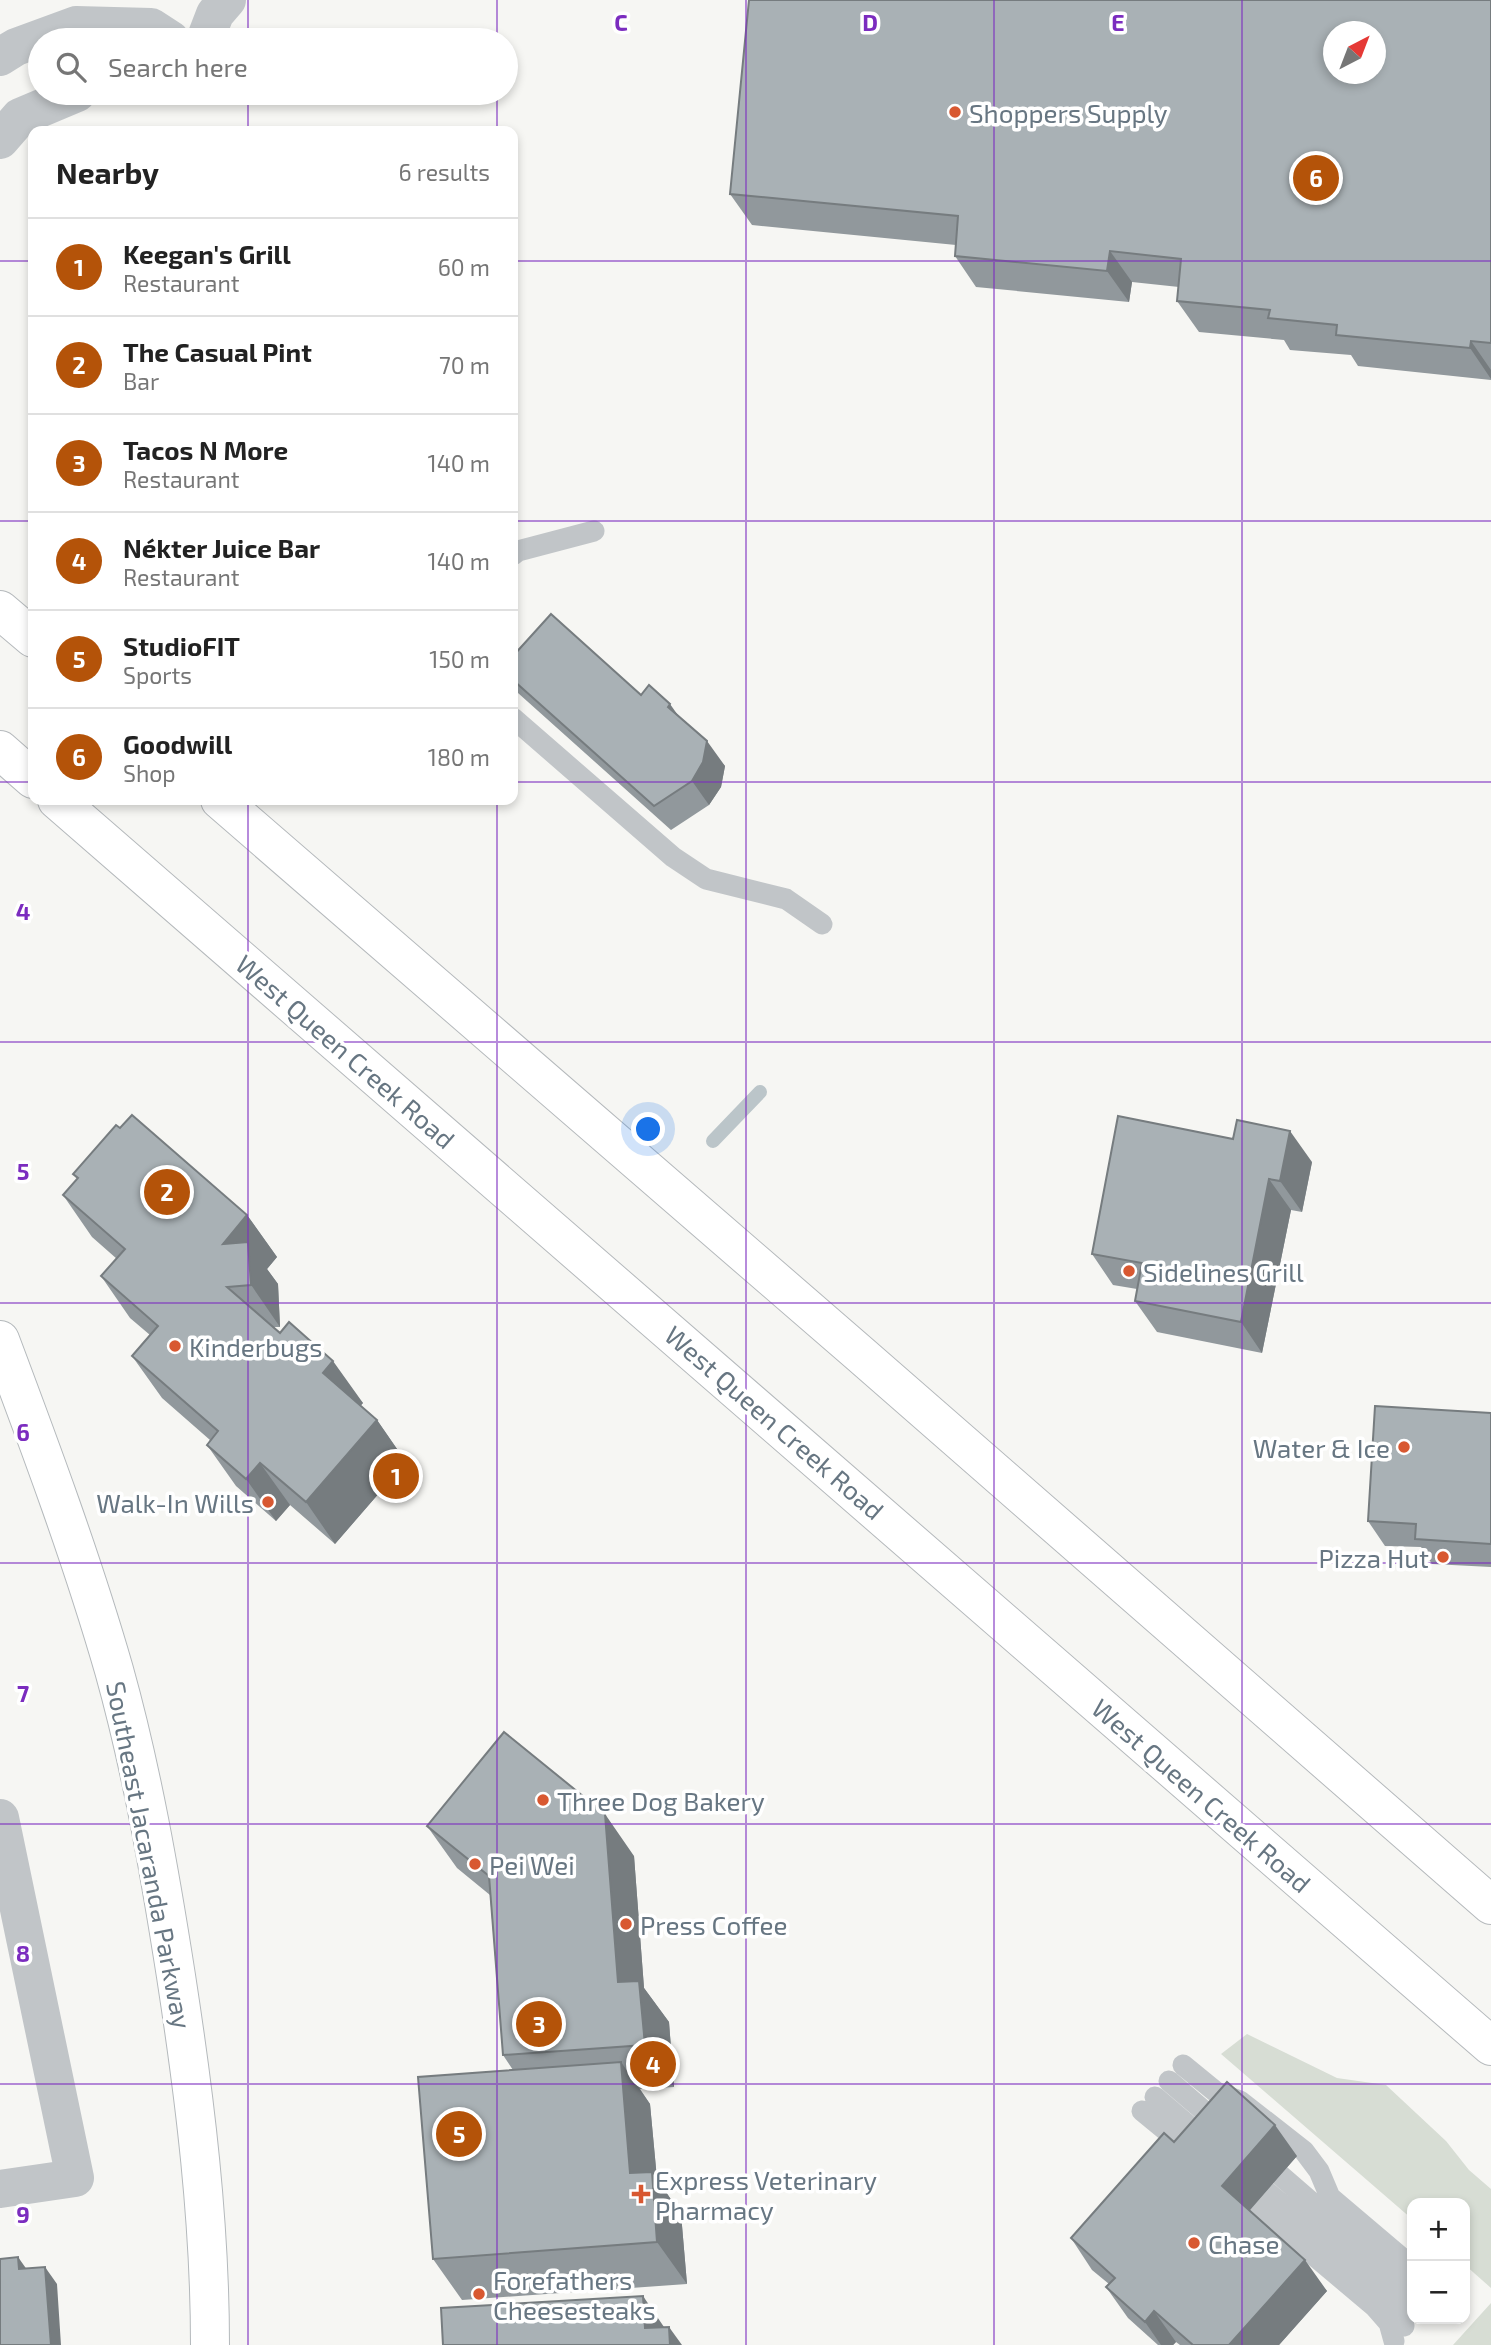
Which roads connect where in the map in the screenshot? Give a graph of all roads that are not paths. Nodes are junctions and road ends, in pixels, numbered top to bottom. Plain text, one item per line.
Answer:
1 (227, 0) edge
2 (142, 13) edge
3 (66, 28) edge
4 (153, 28) edge
5 (210, 28) edge
6 (28, 42) edge
7 (0, 57) edge
8 (48, 105) edge
9 (0, 140) edge
10 (594, 531) dead end
11 (518, 551) edge
12 (0, 610) edge
13 (28, 634) edge
14 (518, 722) edge
15 (0, 750) edge
16 (28, 775) edge
17 (63, 805) edge
18 (225, 805) edge
19 (822, 924) dead end
20 (0, 1340) edge
21 (0, 1818) edge
22 (1491, 1905) edge
23 (1491, 2046) edge
24 (1162, 2089) junction
25 (0, 2189) edge
26 (1407, 2262) edge
27 (1406, 2322) edge
28 (210, 2345) edge

1 - 5 street
2 - 3 street
2 - 4 street
6 - 7 street
8 - 9 street
10 - 11 lane
12 - 13 main road
14 - 19 lane
15 - 16 main road
17 - 23 main road, West Queen Creek Road
18 - 22 main road
20 - 28 main road, Southeast Jacaranda Parkway
21 - 25 street
24 - 24 lane
24 - 26 lane
27 - 27 lane

